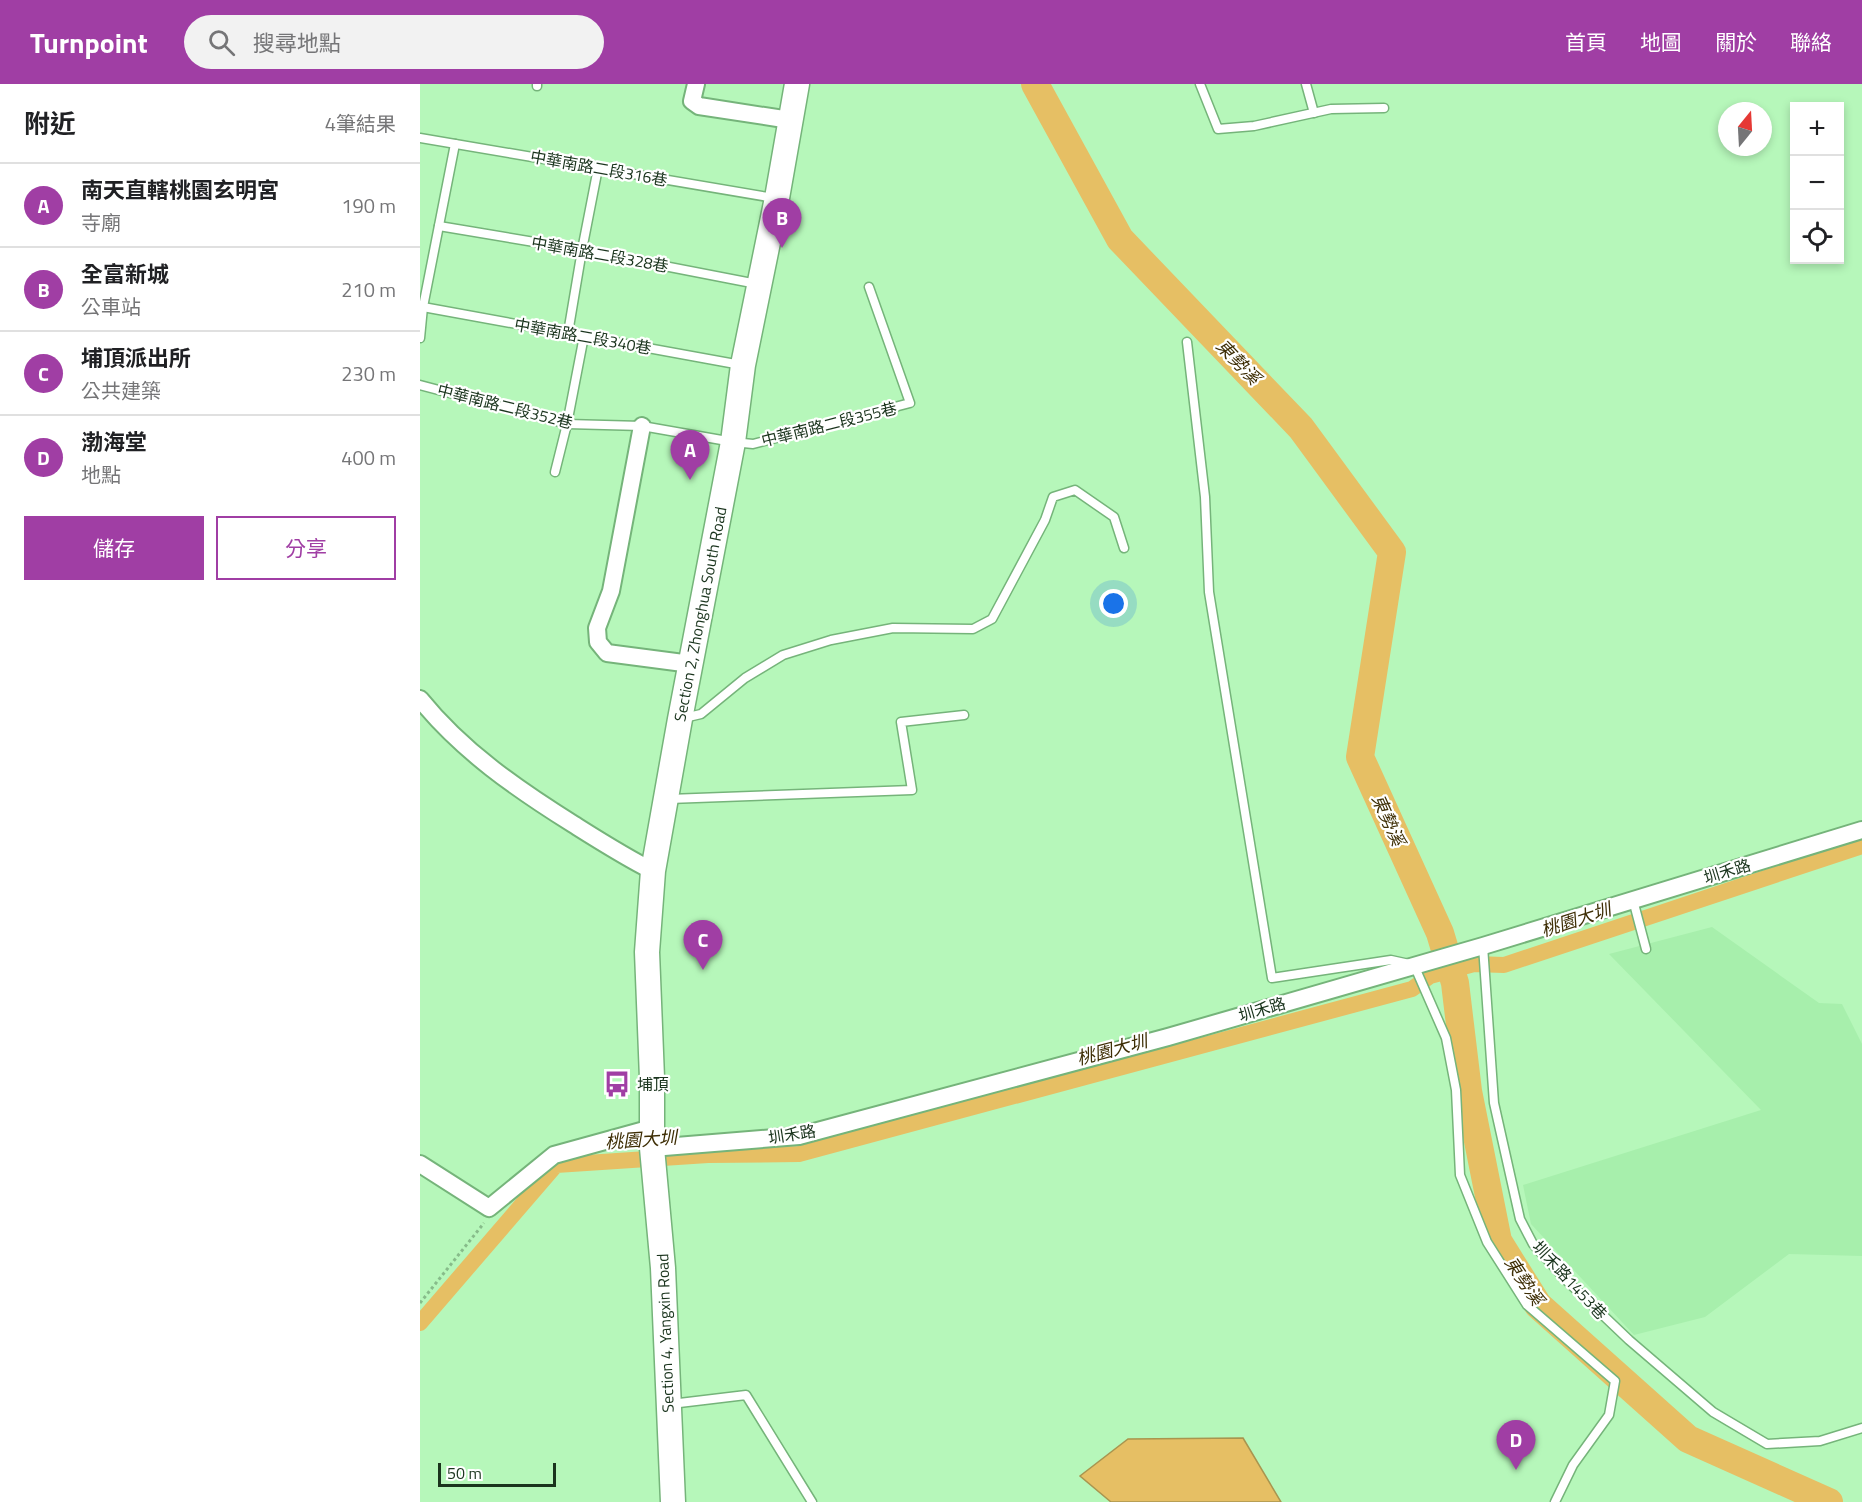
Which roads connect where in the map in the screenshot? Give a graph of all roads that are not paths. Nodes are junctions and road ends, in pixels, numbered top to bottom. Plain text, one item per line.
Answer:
1 (797, 84) edge
2 (1200, 84) edge
3 (1306, 84) edge
4 (694, 92) edge
5 (1384, 108) dead end
6 (1314, 113) junction
7 (790, 120) junction
8 (420, 138) edge
9 (455, 144) junction
10 (598, 168) junction
11 (777, 198) junction
12 (439, 226) junction
13 (582, 250) junction
14 (760, 284) junction
15 (868, 287) dead end
16 (423, 308) junction
17 (568, 333) junction
18 (584, 336) junction
19 (420, 338) edge
20 (1187, 342) dead end
21 (743, 365) junction
22 (420, 385) edge
23 (567, 424) junction
24 (642, 426) junction
25 (733, 442) junction
26 (555, 472) dead end
27 (1124, 548) dead end
28 (691, 664) junction
29 (420, 699) edge
30 (964, 715) dead end
31 (680, 719) junction
32 (666, 799) junction
33 (1862, 830) edge
34 (653, 871) junction
35 (1633, 900) junction
36 (1646, 949) dead end
37 (1479, 950) junction
38 (1418, 968) junction
39 (653, 1147) junction
40 (420, 1164) edge
41 (668, 1404) junction
42 (1862, 1428) edge
43 (673, 1502) edge
44 (812, 1502) edge
45 (1555, 1502) edge

1 - 7 main road, Section 2, Zhonghua South Road
2 - 6 lane
3 - 6 lane
4 - 7 street
5 - 6 lane
7 - 11 main road, Section 2, Zhonghua South Road
8 - 9 lane, 中華南路二段316巷
9 - 10 lane, 中華南路二段316巷
9 - 12 lane
10 - 11 lane, 中華南路二段316巷
10 - 13 lane
11 - 14 main road, Section 2, Zhonghua South Road
12 - 13 lane, 中華南路二段328巷
12 - 16 lane
13 - 14 lane, 中華南路二段328巷
13 - 17 lane
14 - 21 main road, Section 2, Zhonghua South Road
15 - 25 lane, 中華南路二段355巷
16 - 17 lane, 中華南路二段340巷
16 - 19 lane
17 - 18 lane, 中華南路二段340巷
18 - 21 lane, 中華南路二段340巷
18 - 23 lane
20 - 38 lane
21 - 25 main road, Section 2, Zhonghua South Road
22 - 23 lane, 中華南路二段352巷
23 - 24 lane, 中華南路二段352巷
23 - 26 lane
24 - 25 lane, 中華南路二段352巷
24 - 28 street
25 - 28 main road, Section 2, Zhonghua South Road
27 - 31 lane
28 - 31 main road, Section 2, Zhonghua South Road
29 - 34 street
30 - 32 lane
31 - 32 main road, Section 2, Zhonghua South Road
32 - 34 main road, Section 2, Zhonghua South Road
33 - 35 street, 圳禾路
34 - 39 main road, Section 2, Zhonghua South Road
35 - 36 lane
35 - 37 street, 圳禾路
37 - 38 street, 圳禾路
37 - 42 lane, 圳禾路1453巷
38 - 39 street, 圳禾路
38 - 45 lane
39 - 40 street, 圳禾路
39 - 41 main road, Section 4, Yangxin Road
41 - 43 main road, Section 4, Yangxin Road
41 - 44 lane

